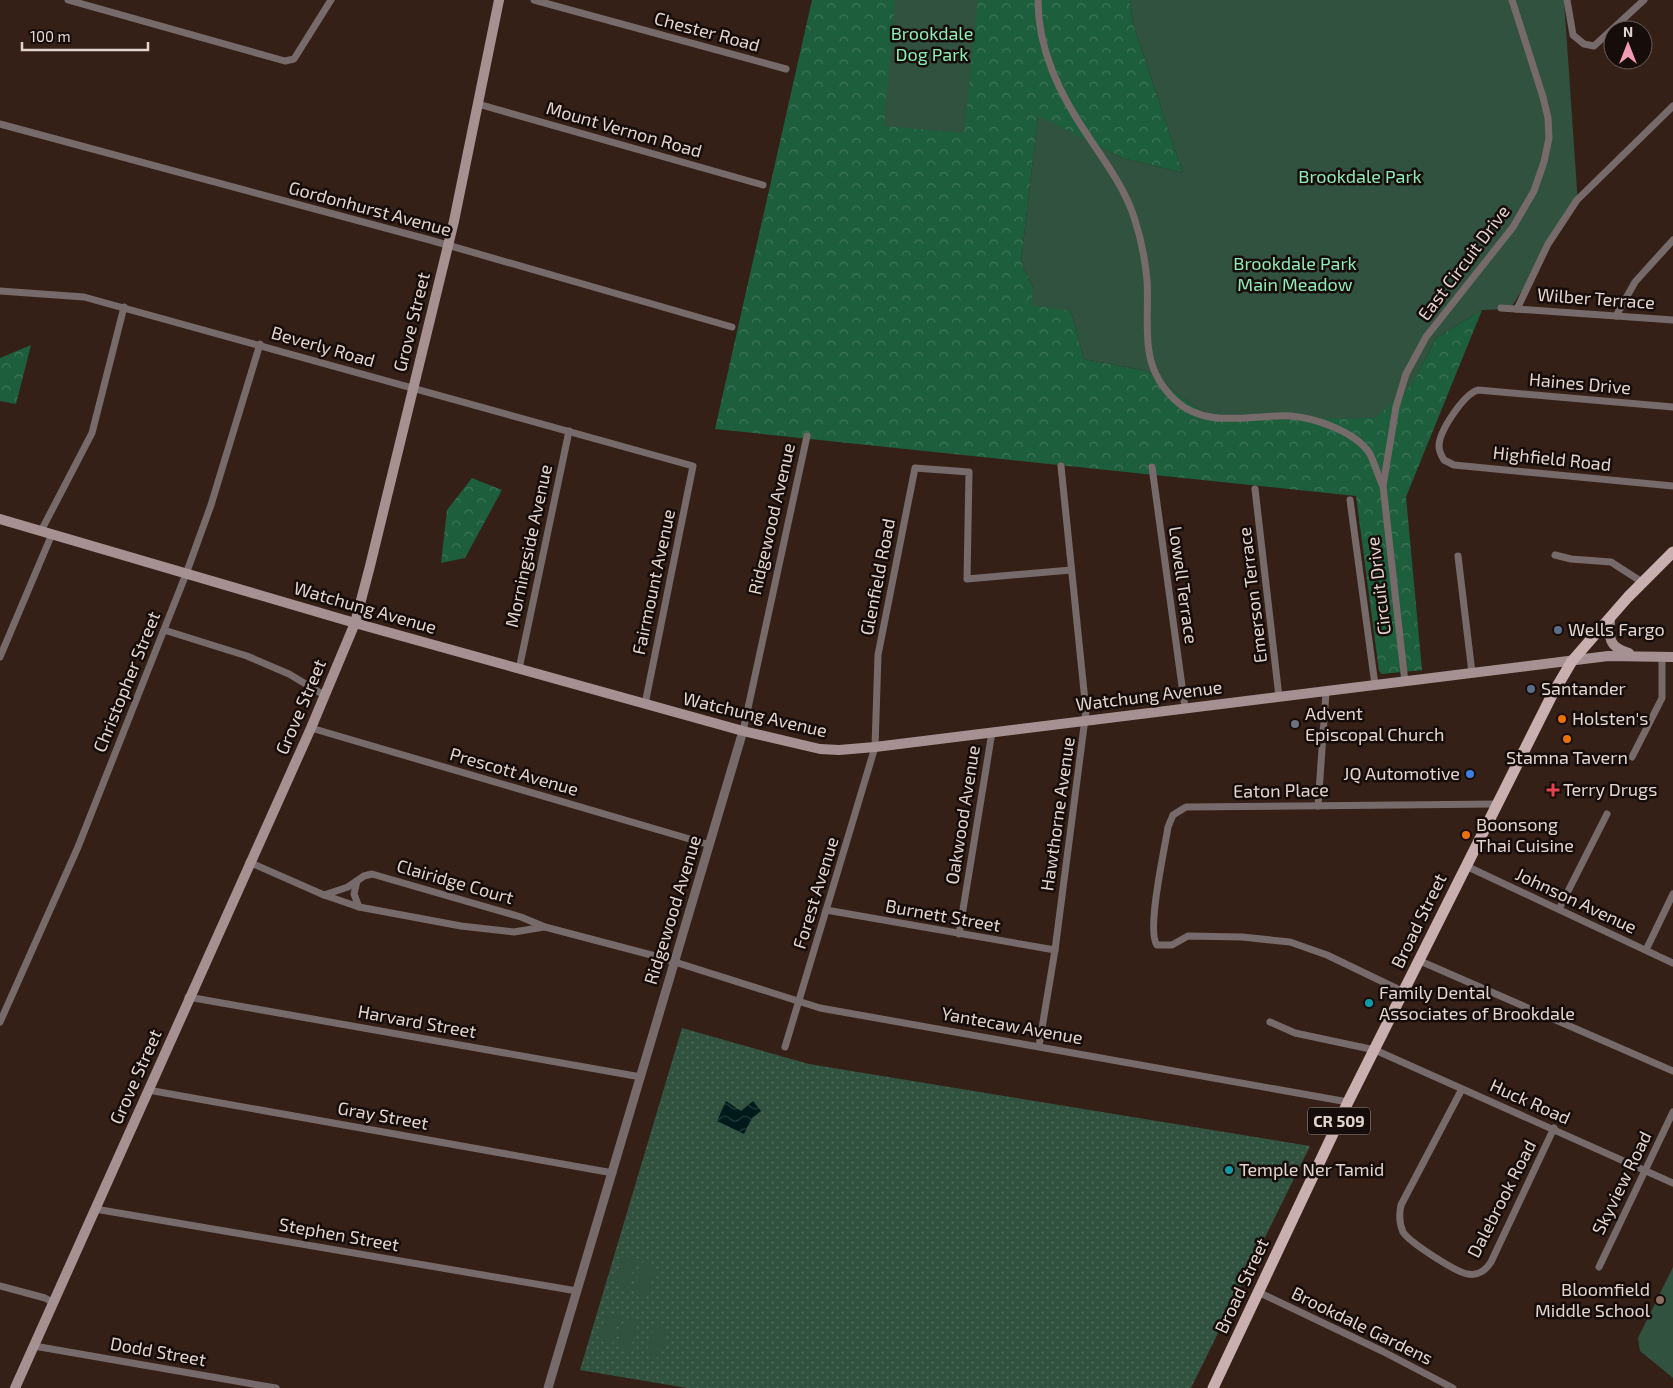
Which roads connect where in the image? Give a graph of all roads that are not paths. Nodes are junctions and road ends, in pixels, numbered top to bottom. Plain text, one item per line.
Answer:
1 (68, 0) edge
2 (331, 0) edge
3 (499, 0) edge
4 (534, 0) edge
5 (1038, 0) edge
6 (1512, 0) edge
7 (1566, 0) edge
8 (1644, 0) edge
9 (786, 69) dead end
10 (478, 104) junction
11 (1673, 106) edge
12 (0, 124) edge
13 (763, 185) dead end
14 (1673, 240) edge
15 (447, 245) junction
16 (0, 291) edge
17 (124, 307) junction
18 (1501, 308) dead end
19 (1517, 309) junction
20 (1616, 316) junction
21 (1673, 320) edge
22 (732, 327) dead end
23 (260, 344) junction
24 (412, 388) junction
25 (1673, 408) edge
26 (569, 431) junction
27 (808, 436) dead end
28 (1438, 448) joint
29 (693, 466) joint
30 (1061, 466) dead end
31 (1152, 466) dead end
32 (1383, 486) junction
33 (1673, 486) edge
34 (1255, 488) dead end
35 (1350, 500) dead end
36 (0, 519) edge
37 (41, 531) junction
38 (52, 534) junction
39 (1673, 552) edge
40 (1555, 555) dead end
41 (1458, 556) dead end
42 (1071, 570) junction
43 (186, 574) junction
44 (1642, 582) junction
45 (1610, 618) junction
46 (355, 623) junction
47 (164, 630) junction
48 (1637, 656) junction
49 (1662, 656) junction
50 (1673, 656) edge
51 (0, 658) edge
52 (1572, 661) junction
53 (519, 669) junction
54 (1472, 673) junction
55 (1406, 682) junction
56 (1375, 685) junction
57 (1326, 692) junction
58 (324, 695) junction
59 (1279, 697) junction
60 (644, 704) junction
61 (1185, 708) junction
62 (1086, 721) junction
63 (311, 728) junction
64 (743, 732) junction
65 (992, 732) junction
66 (875, 747) junction
67 (1632, 757) dead end
68 (1497, 804) junction
69 (1318, 806) junction
70 (1607, 814) dead end
71 (710, 845) junction
72 (248, 862) junction
73 (1466, 866) junction
74 (357, 881) junction
75 (1673, 894) edge
76 (324, 895) junction
77 (359, 907) junction
78 (1559, 909) junction
79 (826, 910) junction
80 (545, 927) junction
81 (959, 934) junction
82 (1055, 950) junction
83 (1646, 950) junction
84 (1420, 961) junction
85 (675, 963) junction
86 (1673, 963) edge
87 (1404, 992) junction
88 (188, 997) junction
89 (799, 1003) junction
90 (0, 1022) edge
91 (1270, 1022) dead end
92 (785, 1046) dead end
93 (1039, 1046) junction
94 (1375, 1050) junction
95 (1673, 1071) edge
96 (641, 1077) junction
97 (1462, 1089) junction
98 (148, 1090) junction
99 (1348, 1102) junction
100 (1673, 1112) edge
101 (1554, 1128) junction
102 (1646, 1170) junction
103 (612, 1172) junction
104 (1673, 1183) edge
105 (95, 1210) junction
106 (1599, 1268) dead end
107 (0, 1286) edge
108 (577, 1291) junction
109 (1258, 1292) junction
110 (54, 1303) junction
111 (34, 1346) junction
112 (15, 1388) edge
113 (276, 1388) edge
114 (548, 1388) edge
115 (1213, 1388) edge
116 (1453, 1388) edge

1 - 2 street
3 - 10 main road, Grove Street
4 - 9 street, Chester Road
5 - 32 street
6 - 32 street, East Circuit Drive
7 - 8 street
10 - 13 street, Mount Vernon Road
10 - 15 main road, Grove Street
11 - 19 street
12 - 15 street, Gordonhurst Avenue
14 - 20 street
15 - 22 street, Gordonhurst Avenue
15 - 24 main road, Grove Street
16 - 17 street, Beverly Road
17 - 23 street, Beverly Road
17 - 37 street
18 - 19 street, Wilber Terrace
19 - 20 street, Wilber Terrace
20 - 21 street, Wilber Terrace
23 - 24 street, Beverly Road
23 - 43 street, Christopher Street
24 - 26 street, Beverly Road
24 - 46 main road, Grove Street
25 - 28 street, Haines Drive
26 - 29 street, Beverly Road
26 - 53 street, Morningside Avenue
27 - 64 street, Ridgewood Avenue
28 - 33 street, Highfield Road
29 - 60 street, Fairmount Avenue
30 - 42 street, Hawthorne Avenue
31 - 61 street, Lowell Terrace
32 - 55 street, Circuit Drive
34 - 59 street, Emerson Terrace
35 - 56 street
36 - 37 main road, Watchung Avenue
37 - 38 main road, Watchung Avenue
38 - 43 main road, Watchung Avenue
38 - 51 street
39 - 44 main road, Broad Street / CR 509
40 - 44 street
41 - 54 street
42 - 62 street, Hawthorne Avenue
42 - 66 street, Glenfield Road
43 - 46 main road, Watchung Avenue
43 - 47 street, Christopher Street
44 - 45 main road, Broad Street / CR 509
45 - 48 main road
45 - 52 main road, Broad Street / CR 509
46 - 53 main road, Watchung Avenue
46 - 58 main road, Grove Street
47 - 58 street
47 - 90 street, Christopher Street
48 - 49 main road, Watchung Avenue
48 - 52 main road, Watchung Avenue
49 - 50 main road, Watchung Avenue
49 - 67 street
52 - 54 main road, Watchung Avenue
52 - 68 main road, Broad Street / CR 509
53 - 60 main road, Watchung Avenue
54 - 55 main road, Watchung Avenue
55 - 56 main road, Watchung Avenue
56 - 57 main road, Watchung Avenue
57 - 59 main road, Watchung Avenue
57 - 69 street
58 - 63 main road, Grove Street
59 - 61 main road, Watchung Avenue
60 - 64 main road, Watchung Avenue
61 - 62 main road, Watchung Avenue
62 - 65 main road, Watchung Avenue
62 - 82 street, Hawthorne Avenue
63 - 71 street, Prescott Avenue
63 - 72 main road, Grove Street
64 - 66 main road, Watchung Avenue
64 - 71 street, Ridgewood Avenue
65 - 66 main road, Watchung Avenue
65 - 81 street, Oakwood Avenue
66 - 79 street, Forest Avenue
68 - 69 street, Eaton Place
68 - 73 main road, Broad Street / CR 509
69 - 87 street, Eaton Place
70 - 78 street
71 - 85 street, Ridgewood Avenue
72 - 76 street, Clairidge Court
72 - 88 main road, Grove Street
73 - 78 street, Johnson Avenue
73 - 84 main road, Broad Street / CR 509
74 - 76 street, Clairidge Court
74 - 77 street
74 - 80 street, Clairidge Court
75 - 83 street
76 - 77 street, Clairidge Court
77 - 80 street, Clairidge Court
78 - 83 street, Johnson Avenue
79 - 81 street, Burnett Street
79 - 89 street, Forest Avenue
80 - 85 street, Clairidge Court
81 - 82 street, Burnett Street
82 - 93 street, Hawthorne Avenue
83 - 86 street, Johnson Avenue
84 - 87 main road, Broad Street / CR 509
84 - 95 street
85 - 89 street, Yantecaw Avenue
85 - 96 street, Ridgewood Avenue
87 - 94 main road, Broad Street / CR 509
88 - 96 street, Harvard Street
88 - 98 main road, Grove Street
89 - 92 street, Forest Avenue
89 - 93 street, Yantecaw Avenue
91 - 94 street, Huck Road
93 - 99 street, Yantecaw Avenue
94 - 97 street, Huck Road
94 - 99 main road, Broad Street / CR 509
96 - 103 street, Ridgewood Avenue
97 - 101 street, Huck Road
97 - 101 street, Dalebrook Road
98 - 103 street, Gray Street
98 - 105 main road, Grove Street
99 - 109 main road, Broad Street / CR 509
100 - 102 street, Skyview Road
101 - 102 street, Huck Road
102 - 104 street, Huck Road
102 - 106 street, Skyview Road
103 - 108 street, Ridgewood Avenue
105 - 108 street, Stephen Street
105 - 110 main road, Grove Street
107 - 110 street
108 - 114 street, Ridgewood Avenue
109 - 115 main road, Broad Street / CR 509
109 - 116 street, Brookdale Gardens
110 - 111 main road, Grove Street
111 - 112 main road, Grove Street
111 - 113 street, Dodd Street

